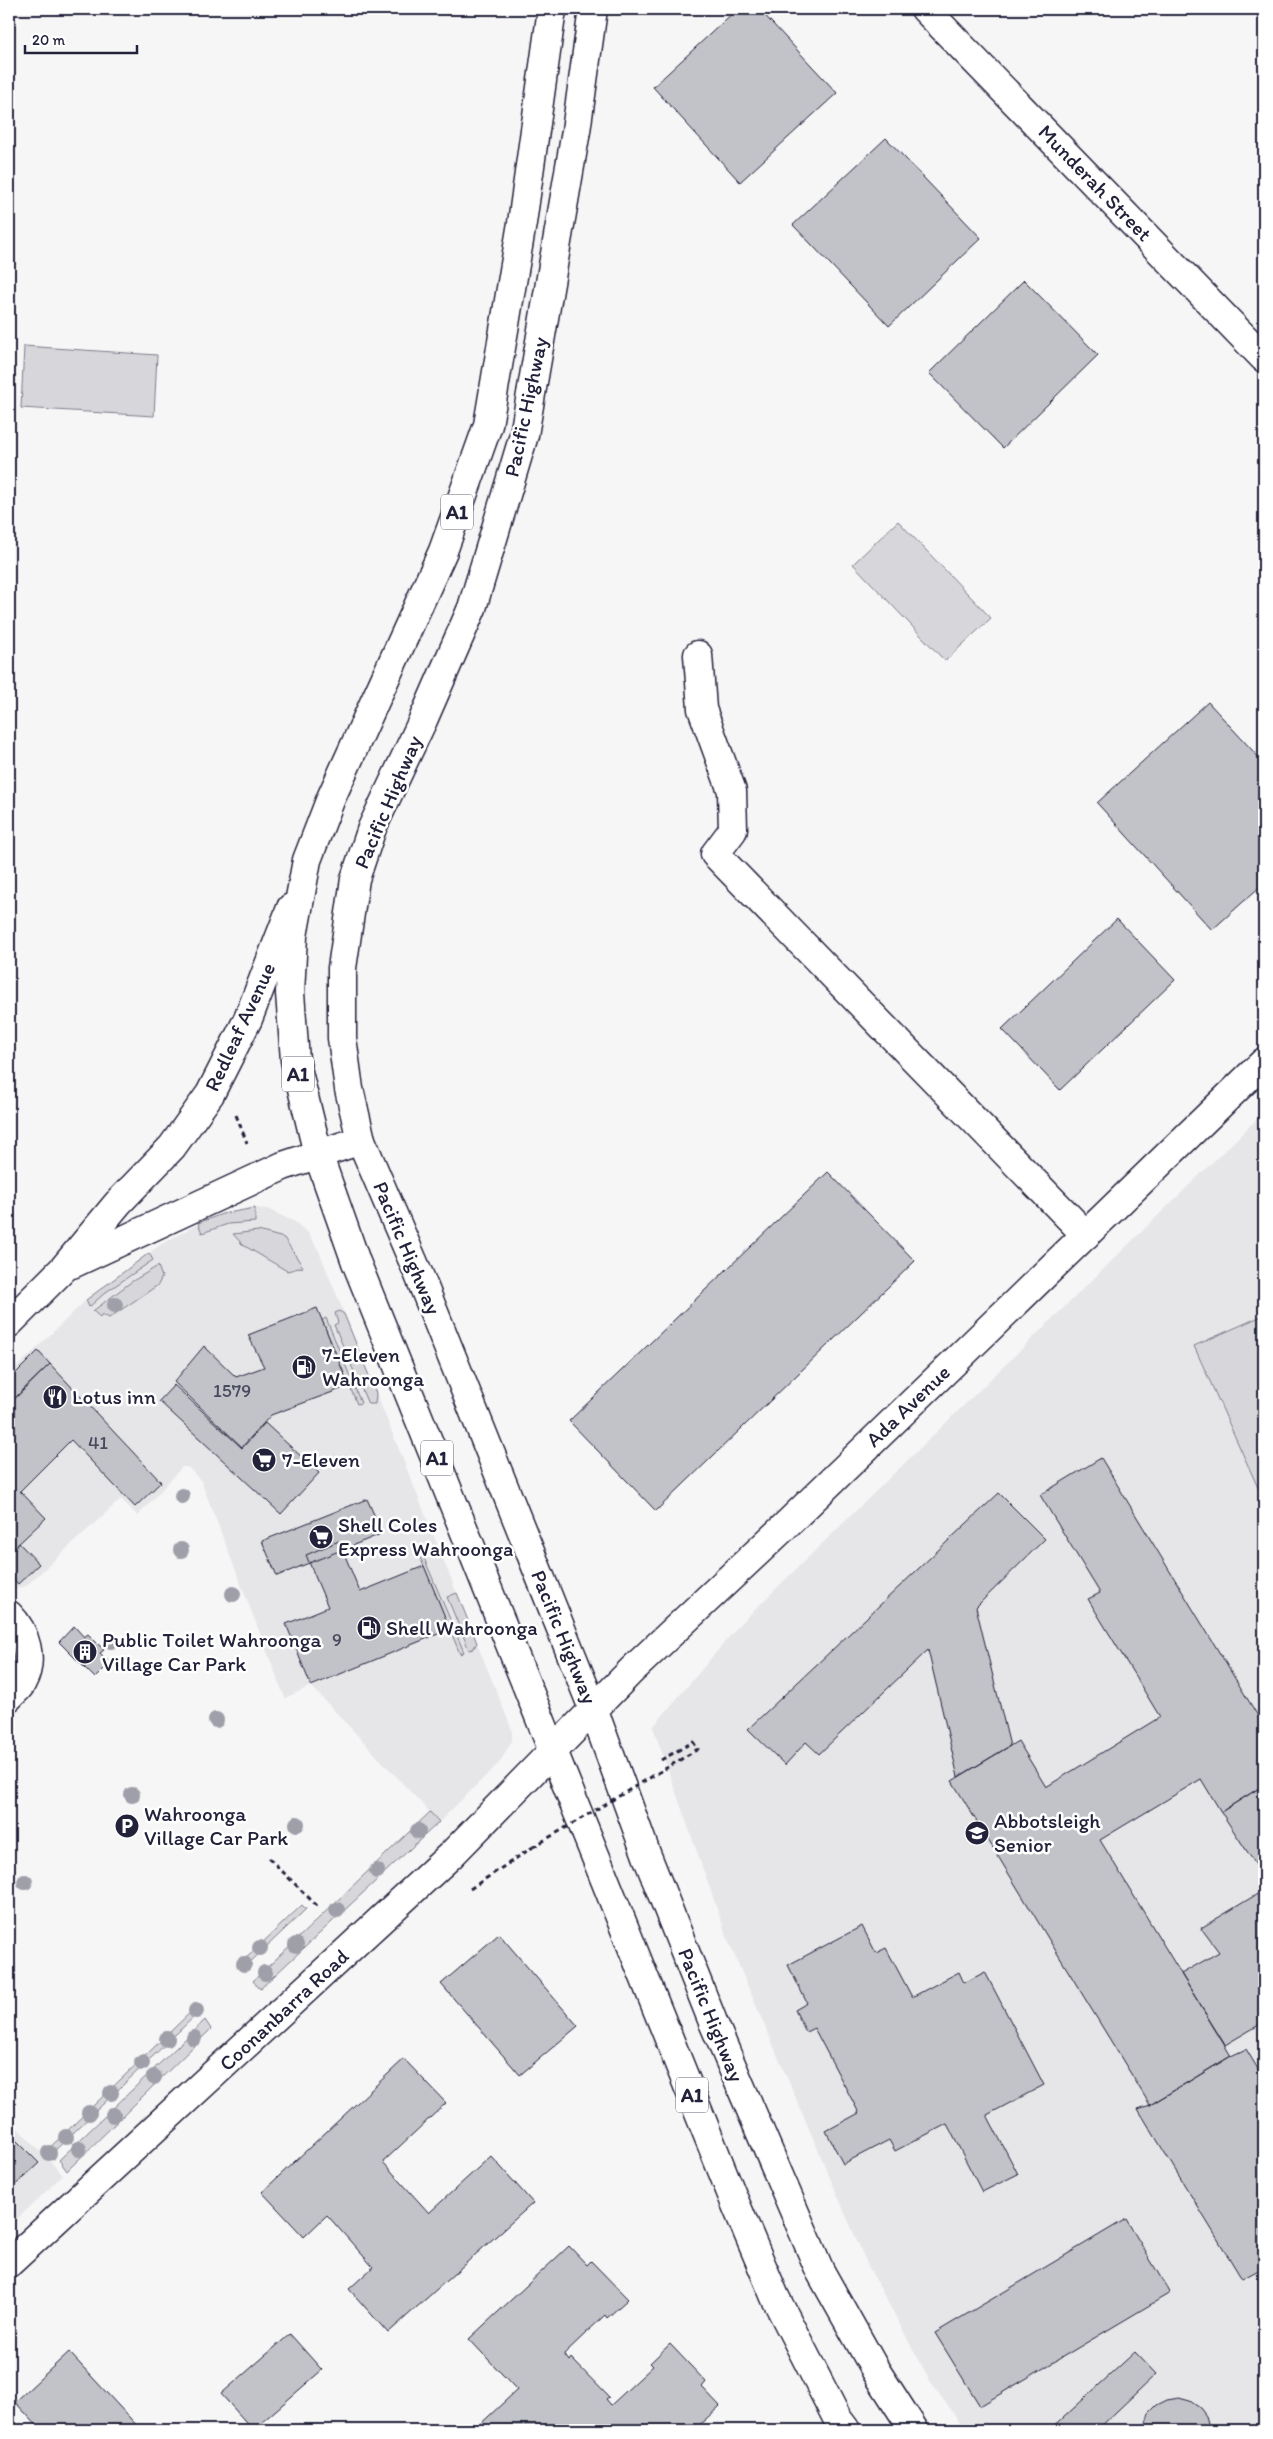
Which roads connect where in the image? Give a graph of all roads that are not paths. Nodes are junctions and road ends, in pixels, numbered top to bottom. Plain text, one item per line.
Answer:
1 (552, 9) edge
2 (593, 9) edge
3 (925, 9) edge
4 (1264, 358) edge
5 (698, 655) dead end
6 (307, 860) junction
7 (1264, 1062) edge
8 (361, 1140) junction
9 (318, 1154) junction
10 (1086, 1235) junction
11 (64, 1268) junction
12 (9, 1323) edge
13 (9, 1615) edge
14 (9, 1697) edge
15 (594, 1710) junction
16 (554, 1752) junction
17 (9, 2263) edge
18 (836, 2426) edge
19 (914, 2430) edge

1 - 6 main road, Pacific Highway / A1
2 - 8 main road, Pacific Highway / A1
3 - 4 main road, Munderah Street
5 - 10 main road
6 - 9 main road, Pacific Highway / A1
6 - 11 main road, Redleaf Avenue
7 - 10 main road, Ada Avenue
8 - 9 main road, Redleaf Avenue
8 - 15 main road, Pacific Highway / A1
9 - 11 main road, Redleaf Avenue
9 - 16 main road, Pacific Highway / A1
10 - 15 main road, Ada Avenue
11 - 12 main road, Redleaf Avenue
13 - 14 main road
15 - 16 main road, Ada Avenue
15 - 19 main road, Pacific Highway / A1
16 - 17 main road, Coonanbarra Road
16 - 18 main road, Pacific Highway / A1

